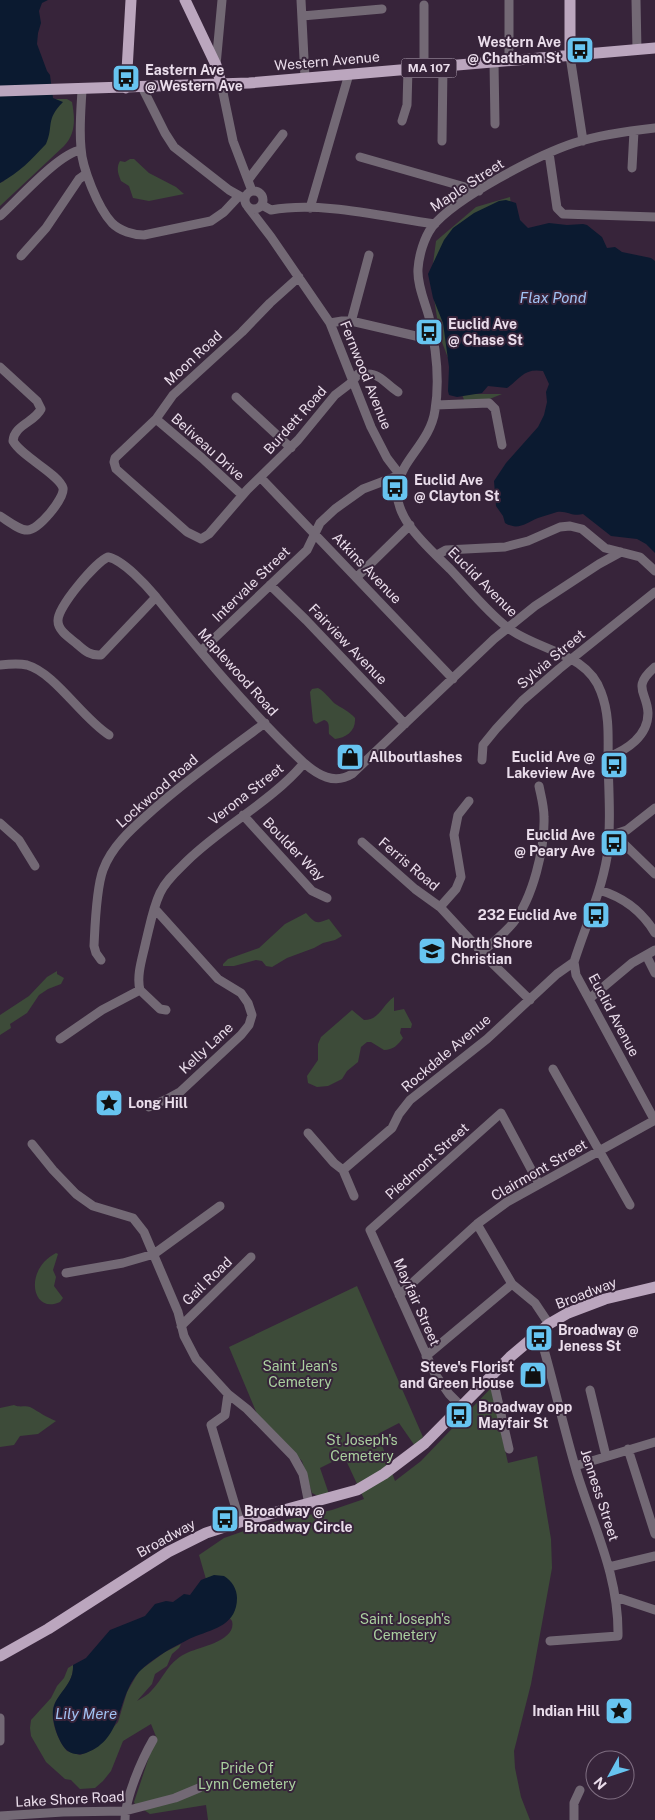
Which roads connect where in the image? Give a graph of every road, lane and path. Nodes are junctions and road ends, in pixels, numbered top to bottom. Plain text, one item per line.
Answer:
1 (131, 0) edge
2 (185, 0) edge
3 (222, 0) edge
4 (301, 0) edge
5 (509, 0) edge
6 (570, 0) edge
7 (636, 0) edge
8 (424, 5) dead end
9 (382, 9) dead end
10 (302, 16) junction
11 (655, 48) edge
12 (637, 50) junction
13 (570, 56) junction
14 (509, 60) junction
15 (494, 62) junction
16 (216, 65) junction
17 (444, 66) junction
18 (424, 68) junction
19 (408, 69) junction
20 (349, 74) junction
21 (306, 78) junction
22 (221, 83) junction
23 (142, 87) junction
24 (126, 88) junction
25 (82, 90) junction
26 (0, 92) edge
27 (402, 120) dead end
28 (495, 124) dead end
29 (655, 128) edge
30 (634, 131) junction
31 (283, 134) dead end
32 (442, 141) dead end
33 (583, 141) junction
34 (81, 150) junction
35 (549, 153) junction
36 (360, 156) dead end
37 (632, 168) dead end
38 (86, 174) junction
39 (248, 180) junction
40 (479, 190) junction
41 (252, 191) junction
42 (244, 201) junction
43 (261, 203) junction
44 (287, 207) junction
45 (310, 208) junction
46 (271, 210) junction
47 (0, 216) edge
48 (655, 217) edge
49 (264, 220) junction
50 (435, 224) junction
51 (272, 237) junction
52 (368, 255) dead end
53 (21, 256) dead end
54 (300, 277) junction
55 (351, 322) junction
56 (330, 323) junction
57 (433, 340) junction
58 (0, 367) edge
59 (352, 382) junction
60 (398, 392) dead end
61 (236, 397) dead end
62 (436, 405) junction
63 (156, 419) junction
64 (502, 445) dead end
65 (291, 448) junction
66 (400, 474) junction
67 (261, 478) junction
68 (136, 487) joint
69 (242, 496) junction
70 (0, 516) edge
71 (410, 526) junction
72 (316, 535) junction
73 (602, 546) junction
74 (621, 552) junction
75 (437, 555) junction
76 (599, 564) junction
77 (655, 571) edge
78 (357, 577) junction
79 (270, 585) junction
80 (655, 592) edge
81 (156, 597) junction
82 (508, 628) junction
83 (201, 651) junction
84 (571, 659) junction
85 (0, 665) edge
86 (655, 667) edge
87 (453, 679) junction
88 (651, 709) edge
89 (265, 723) junction
90 (405, 724) junction
91 (109, 735) dead end
92 (608, 758) junction
93 (482, 760) dead end
94 (304, 763) junction
95 (539, 786) dead end
96 (469, 801) dead end
97 (655, 808) edge
98 (243, 815) junction
99 (0, 823) edge
100 (609, 836) junction
101 (362, 842) dead end
102 (35, 866) dead end
103 (655, 874) edge
104 (599, 890) junction
105 (327, 898) dead end
106 (440, 907) junction
107 (154, 909) junction
108 (655, 933) edge
109 (655, 950) edge
110 (482, 952) junction
111 (646, 954) junction
112 (101, 960) dead end
113 (574, 962) junction
114 (655, 974) edge
115 (140, 990) junction
116 (588, 999) junction
117 (530, 1000) junction
118 (166, 1010) dead end
119 (60, 1040) dead end
120 (553, 1069) dead end
121 (149, 1107) dead end
122 (655, 1120) edge
123 (308, 1133) dead end
124 (32, 1144) dead end
125 (599, 1151) junction
126 (343, 1170) junction
127 (539, 1184) junction
128 (354, 1196) dead end
129 (630, 1205) dead end
130 (220, 1206) dead end
131 (477, 1224) junction
132 (370, 1230) joint
133 (154, 1254) junction
134 (251, 1257) dead end
135 (66, 1273) dead end
136 (512, 1284) junction
137 (655, 1286) edge
138 (399, 1294) junction
139 (548, 1324) junction
140 (181, 1326) junction
141 (539, 1332) junction
142 (426, 1356) junction
143 (492, 1375) junction
144 (590, 1390) dead end
145 (228, 1394) junction
146 (462, 1407) junction
147 (655, 1442) edge
148 (509, 1449) dead end
149 (628, 1449) junction
150 (606, 1456) junction
151 (575, 1466) junction
152 (309, 1504) junction
153 (240, 1522) junction
154 (655, 1534) edge
155 (655, 1556) edge
156 (609, 1567) junction
157 (616, 1597) junction
158 (655, 1610) edge
159 (550, 1641) dead end
160 (0, 1656) edge
161 (0, 1718) edge
162 (153, 1740) dead end
163 (0, 1741) edge
164 (199, 1788) dead end
165 (580, 1790) dead end
166 (0, 1816) edge
167 (63, 1816) edge
168 (125, 1816) edge
169 (574, 1820) edge

1 - 24 main road
2 - 16 main road
3 - 16 street
4 - 10 street
5 - 14 street
6 - 13 main road
7 - 12 street
8 - 18 street
9 - 10 street
10 - 21 street
11 - 12 main road, Western Avenue / MA 107
12 - 13 main road, Western Avenue / MA 107
13 - 14 main road, Western Avenue / MA 107
13 - 33 street
14 - 15 main road, Western Avenue / MA 107
15 - 17 main road, Western Avenue / MA 107
15 - 28 street
16 - 22 main road
17 - 18 main road, Western Avenue / MA 107
17 - 32 street
18 - 19 main road, Western Avenue / MA 107
19 - 20 main road, Western Avenue / MA 107
19 - 27 street
20 - 21 main road, Western Avenue / MA 107
20 - 45 street
21 - 22 main road, Western Avenue / MA 107
22 - 23 main road, Western Avenue / MA 107
22 - 39 street
23 - 24 main road, Western Avenue / MA 107
23 - 42 street
24 - 25 main road, Western Avenue / MA 107
25 - 26 main road, Western Avenue / MA 107
25 - 34 street
29 - 30 street, Maple Street
30 - 33 street, Maple Street
30 - 37 street
31 - 39 street
33 - 35 street, Maple Street
34 - 38 street
34 - 47 street
35 - 40 street, Maple Street
35 - 48 street
36 - 40 street
38 - 42 street
38 - 53 street
39 - 41 street
40 - 50 street, Maple Street
41 - 42 street
41 - 43 street, Maple Street
42 - 43 street, Maple Street
42 - 51 street, Fernwood Avenue
43 - 44 street, Maple Street
43 - 46 street, Maple Street
43 - 49 street, Fernwood Avenue
44 - 45 street, Maple Street
44 - 46 street, Maple Street
45 - 50 street, Maple Street
46 - 49 street
49 - 51 street, Fernwood Avenue
50 - 57 street, Euclid Avenue
51 - 54 street, Fernwood Avenue
52 - 55 street
54 - 56 street, Fernwood Avenue
54 - 63 street, Moon Road
55 - 56 street
55 - 57 street
56 - 59 street, Fernwood Avenue
57 - 62 street, Euclid Avenue
58 - 70 street
59 - 60 street
59 - 65 street, Burdett Road
59 - 66 street, Fernwood Avenue
61 - 65 street
62 - 64 street
62 - 66 street, Euclid Avenue
63 - 68 street, Moon Road
63 - 69 street, Beliveau Drive
65 - 67 street, Burdett Road
66 - 71 street, Euclid Avenue
66 - 72 street, Intervale Street
67 - 69 street, Burdett Road
67 - 72 street, Atkins Avenue
68 - 69 street, Burdett Road
71 - 75 street, Euclid Avenue
71 - 78 street
72 - 78 street, Atkins Avenue
72 - 79 street, Intervale Street
73 - 74 street
73 - 75 street
73 - 76 street
74 - 76 street, Verona Street
74 - 77 street
75 - 82 street, Euclid Avenue
76 - 82 street, Verona Street
78 - 87 street, Atkins Avenue
79 - 83 street, Intervale Street
79 - 90 street, Fairview Avenue
80 - 84 street, Sylvia Street
81 - 81 street, Maplewood Road
81 - 83 street, Maplewood Road
82 - 84 street, Euclid Avenue
82 - 87 street, Verona Street
83 - 89 street, Maplewood Road
84 - 92 street, Euclid Avenue
84 - 93 street, Sylvia Street
85 - 91 street
86 - 88 street
87 - 90 street, Verona Street
88 - 92 street
89 - 94 street, Maplewood Road
89 - 112 street, Lockwood Road
90 - 94 street, Verona Street
92 - 100 street, Euclid Avenue
94 - 98 street, Verona Street
95 - 110 street
96 - 106 street
97 - 100 street
98 - 105 street, Boulder Way
98 - 107 street, Verona Street
99 - 102 street
100 - 103 street
100 - 104 street, Euclid Avenue
101 - 106 street, Ferris Road
104 - 108 street
104 - 113 street, Euclid Avenue
106 - 110 street, Ferris Road
107 - 115 street, Verona Street
107 - 121 street, Kelly Lane
109 - 111 street
110 - 117 street, Ferris Road
111 - 114 street
111 - 116 street
113 - 116 street, Euclid Avenue
113 - 117 street, Rockdale Avenue
115 - 118 street
115 - 119 street
116 - 122 street, Euclid Avenue
117 - 126 street, Rockdale Avenue
120 - 125 street
122 - 125 street, Clairmont Street
123 - 126 street
124 - 133 street
125 - 127 street, Clairmont Street
125 - 129 street
126 - 128 street
127 - 131 street, Clairmont Street
127 - 132 street, Piedmont Street
130 - 133 street
131 - 136 street
131 - 138 street, Clairmont Street
132 - 138 street, Mayfair Street
133 - 135 street
133 - 140 street
134 - 140 street, Gail Road
136 - 139 street
136 - 142 street
137 - 139 main road, Broadway
138 - 142 street, Mayfair Street
139 - 141 main road, Broadway
140 - 145 street
141 - 143 main road, Broadway
141 - 151 street, Jenness Street
142 - 146 street, Mayfair Street
143 - 146 main road, Broadway
143 - 148 street
144 - 150 street
145 - 152 street
145 - 153 street
146 - 152 main road, Broadway
147 - 149 street
149 - 150 street
149 - 154 street
150 - 151 street
151 - 156 street, Jenness Street
152 - 153 main road, Broadway
153 - 160 main road, Broadway
155 - 156 street
156 - 157 street, Jenness Street
157 - 158 street
157 - 159 street, Jenness Street
161 - 163 street
162 - 168 street
164 - 168 street, Lake Shore Road
165 - 169 street
166 - 167 street, Lake Shore Road
167 - 168 street, Lake Shore Road

